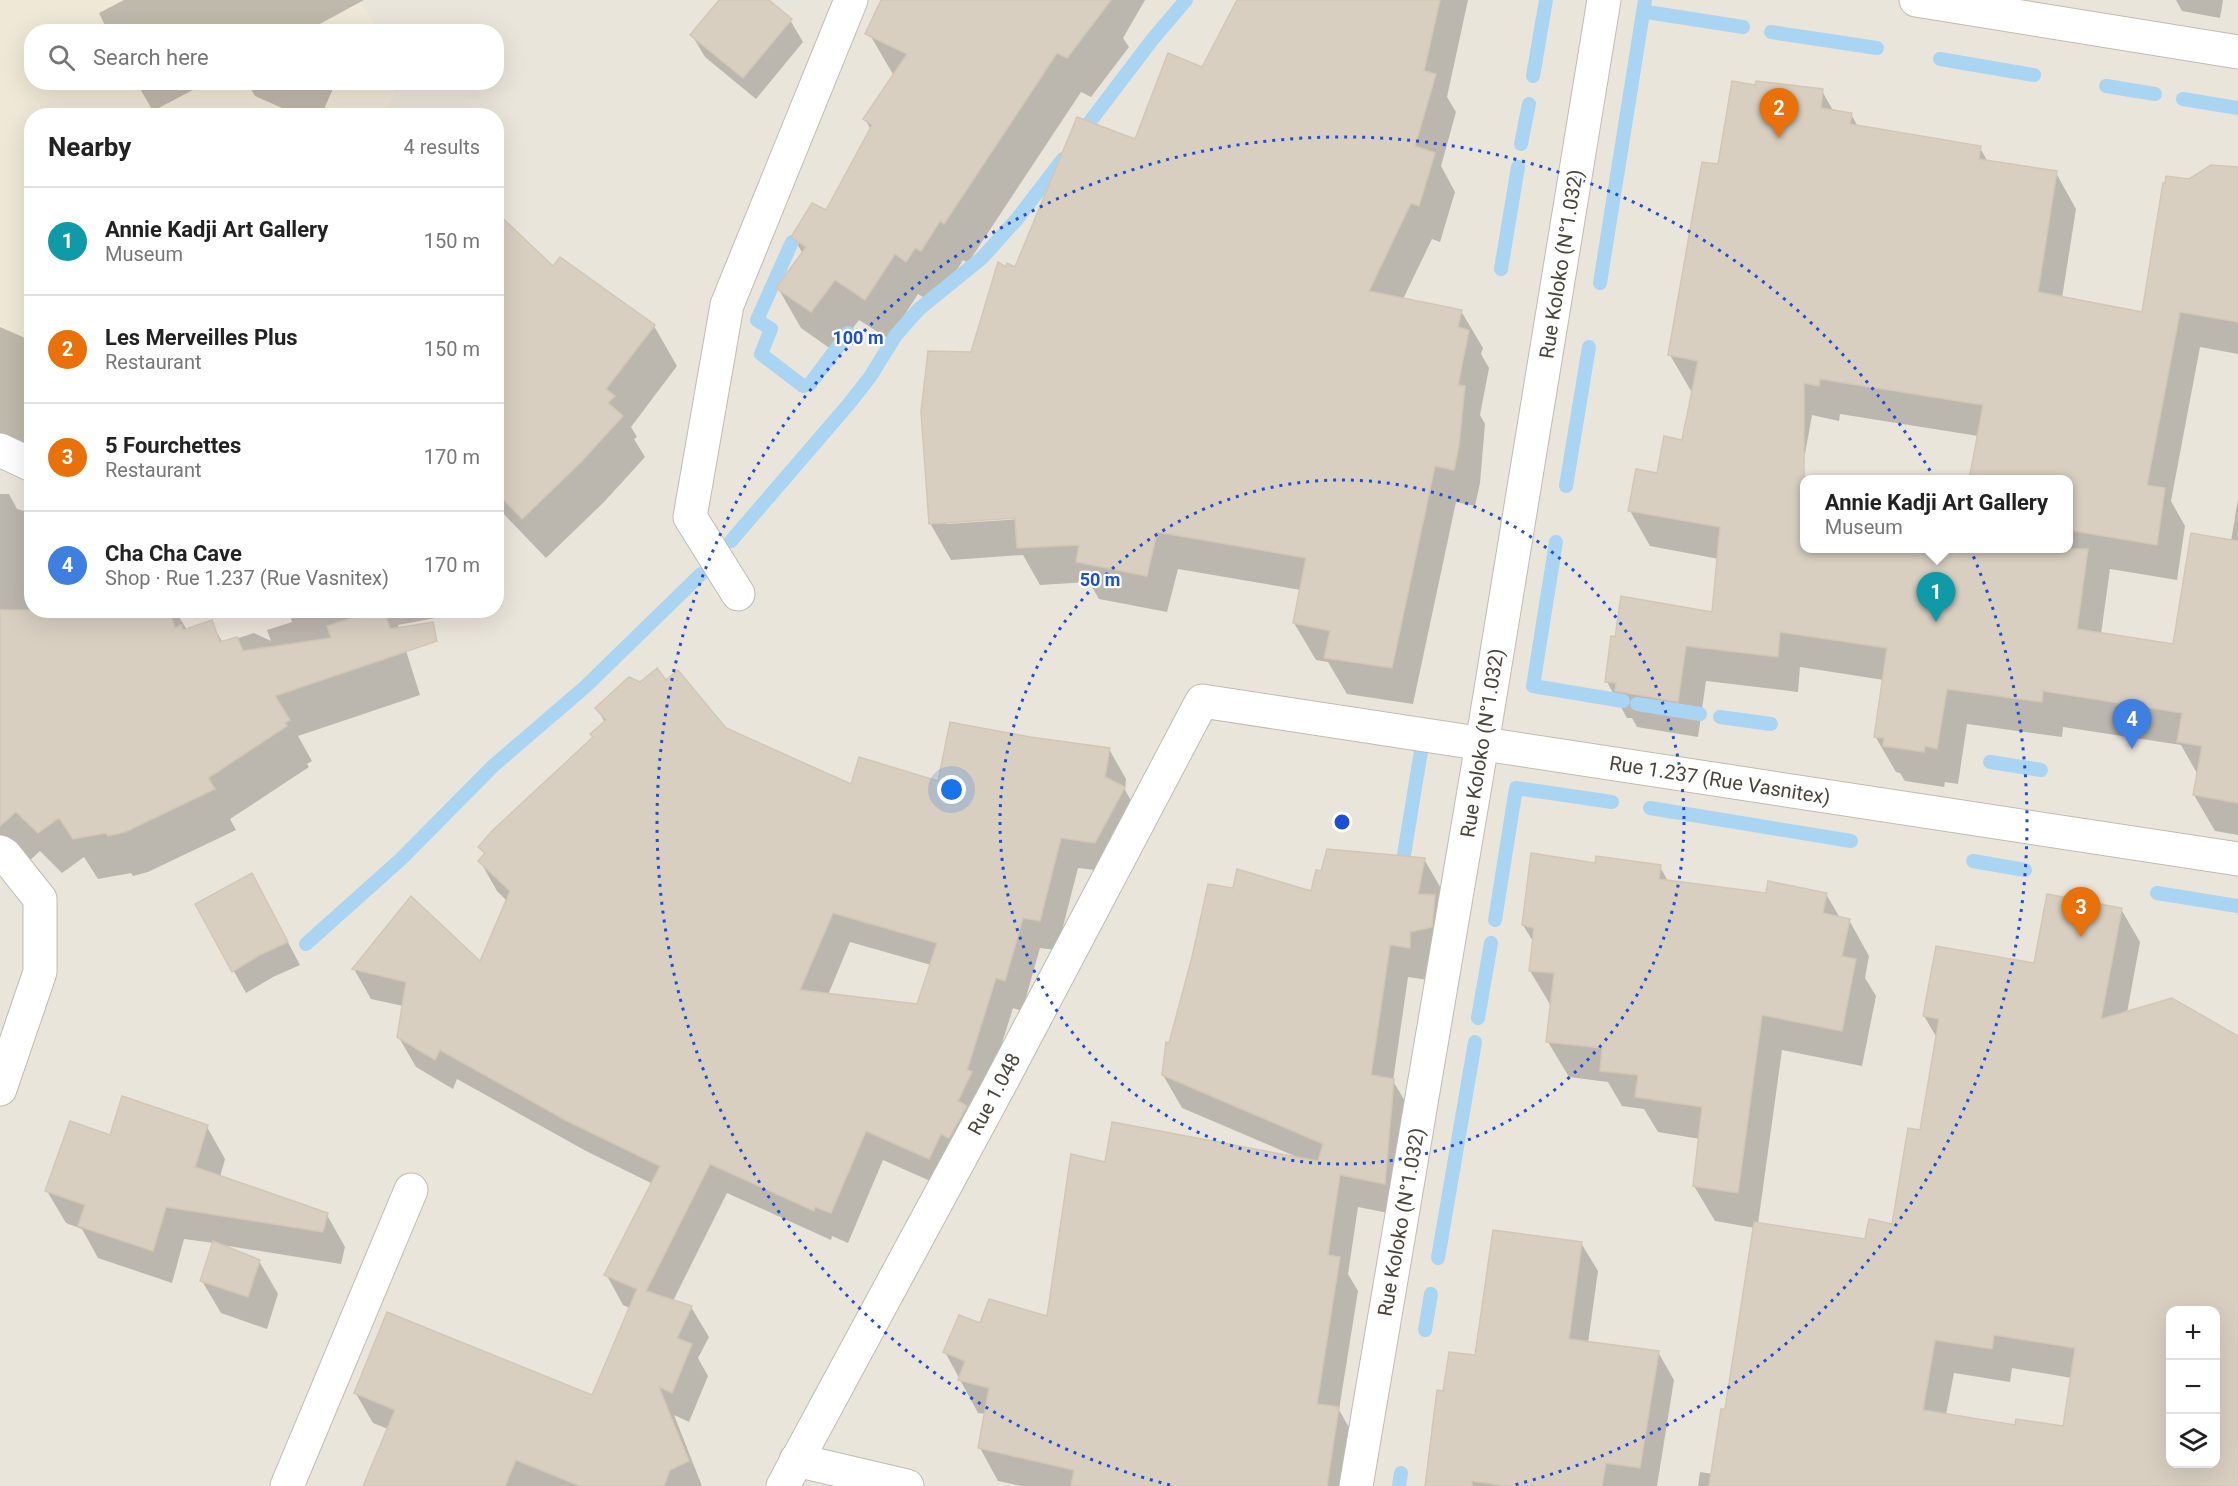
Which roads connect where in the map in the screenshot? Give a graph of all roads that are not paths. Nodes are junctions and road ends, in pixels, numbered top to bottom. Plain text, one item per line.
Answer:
1 (851, 0) edge
2 (1604, 0) edge
3 (1916, 0) edge
4 (2238, 51) edge
5 (0, 450) edge
6 (24, 461) edge
7 (738, 594) dead end
8 (1202, 701) joint
9 (1482, 744) junction
10 (0, 852) edge
11 (2238, 859) edge
12 (0, 1089) edge
13 (411, 1190) dead end
14 (789, 1473) edge
15 (287, 1486) edge
16 (906, 1486) edge
17 (1356, 1486) edge

1 - 7 street
2 - 9 street, Rue Koloko (N°1.032)
3 - 4 street
5 - 6 street
8 - 9 street, Rue 1.237 (Rue Vasnitex)
8 - 14 street, Rue 1.048
9 - 11 street, Rue 1.237 (Rue Vasnitex)
9 - 17 street, Rue Koloko (N°1.032)
10 - 12 street
13 - 15 street
14 - 16 street

